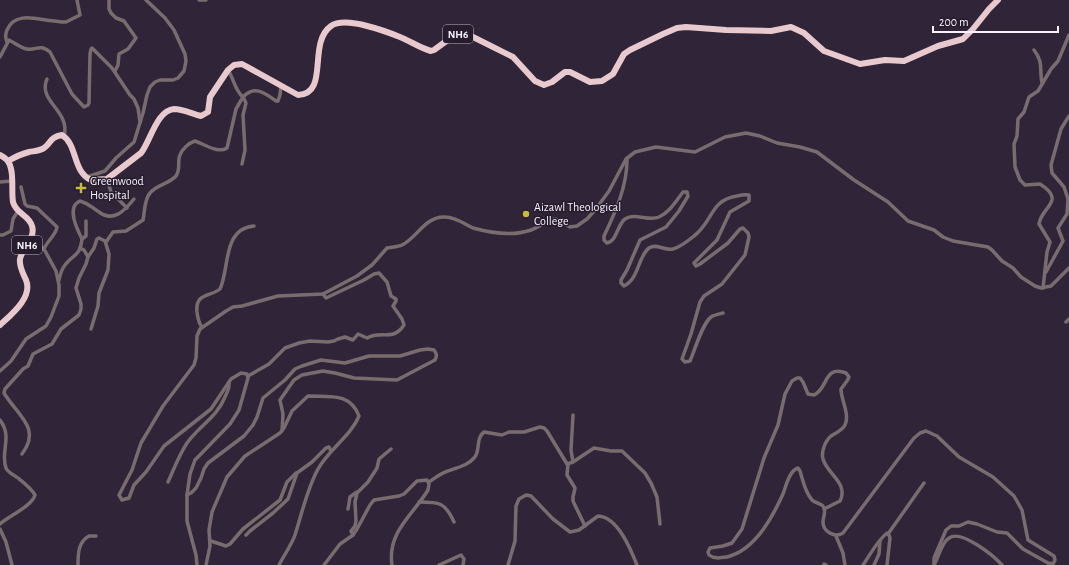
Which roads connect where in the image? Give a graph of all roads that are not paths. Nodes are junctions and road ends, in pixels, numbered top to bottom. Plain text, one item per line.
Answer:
1 (77, 0) edge
2 (109, 0) edge
3 (146, 0) edge
4 (199, 0) edge
5 (206, 0) edge
6 (998, 0) edge
7 (1069, 34) edge
8 (7, 42) junction
9 (1034, 50) dead end
10 (0, 57) edge
11 (228, 70) junction
12 (115, 71) junction
13 (47, 79) dead end
14 (1042, 83) junction
15 (281, 85) junction
16 (243, 97) junction
17 (1069, 116) edge
18 (140, 122) junction
19 (64, 136) junction
20 (0, 155) edge
21 (626, 159) junction
22 (8, 161) junction
23 (242, 164) dead end
24 (86, 178) junction
25 (107, 179) junction
26 (12, 181) junction
27 (0, 182) edge
28 (21, 187) dead end
29 (134, 199) dead end
30 (127, 208) junction
31 (18, 211) junction
32 (86, 221) dead end
33 (254, 226) dead end
34 (0, 235) edge
35 (82, 239) junction
36 (30, 240) junction
37 (106, 242) junction
38 (80, 248) junction
39 (44, 249) junction
40 (88, 257) junction
41 (1069, 268) edge
42 (1045, 275) junction
43 (58, 281) junction
44 (1043, 288) junction
45 (323, 294) junction
46 (723, 313) dead end
47 (1069, 319) edge
48 (1066, 322) dead end
49 (0, 325) edge
50 (202, 326) junction
51 (91, 329) dead end
52 (0, 371) edge
53 (248, 376) junction
54 (228, 382) junction
55 (573, 415) dead end
56 (0, 420) edge
57 (282, 431) junction
58 (391, 449) dead end
59 (331, 451) junction
60 (22, 454) dead end
61 (573, 462) junction
62 (568, 464) junction
63 (297, 473) junction
64 (168, 482) dead end
65 (429, 482) junction
66 (924, 483) dead end
67 (359, 490) junction
68 (186, 495) junction
69 (419, 502) junction
70 (348, 509) dead end
71 (824, 509) junction
72 (454, 522) dead end
73 (0, 524) edge
74 (660, 524) dead end
75 (585, 526) junction
76 (0, 529) edge
77 (888, 534) junction
78 (353, 535) junction
79 (96, 536) dead end
80 (246, 536) dead end
81 (836, 536) junction
82 (880, 540) junction
83 (210, 541) junction
84 (12, 565) edge
85 (78, 565) edge
86 (197, 565) edge
87 (206, 565) edge
88 (279, 565) edge
89 (324, 565) edge
90 (392, 565) edge
91 (439, 565) edge
92 (462, 565) edge
93 (508, 565) edge
94 (637, 565) edge
95 (845, 565) edge
96 (863, 565) edge
97 (874, 565) edge
98 (887, 565) edge
99 (1002, 565) edge

1 - 8 street
2 - 12 street
3 - 18 street
4 - 5 street
6 - 15 highway, NH6
7 - 14 street
8 - 10 street
8 - 12 street
9 - 14 street
11 - 15 highway, NH6
11 - 16 street
11 - 25 highway
12 - 18 street
13 - 19 street
14 - 42 street
15 - 16 street
16 - 23 street
16 - 37 street
17 - 42 street
18 - 24 street
19 - 22 highway
19 - 24 highway
20 - 22 highway
21 - 44 street
21 - 45 street
21 - 46 street
22 - 26 highway, NH6
24 - 25 highway
25 - 30 street
26 - 27 street
26 - 31 highway, NH6
28 - 39 street
29 - 30 street
30 - 35 street
31 - 34 street
31 - 36 highway, NH6
32 - 35 street
33 - 50 street
35 - 38 street
36 - 39 street
36 - 49 highway, NH6
37 - 40 street
37 - 51 street
38 - 40 street
38 - 43 street
39 - 43 street
40 - 60 street
41 - 44 street
42 - 44 street
43 - 52 street
45 - 50 street
45 - 53 street
47 - 48 street
50 - 54 street
53 - 54 street
53 - 68 street
54 - 64 street
55 - 61 street
56 - 73 street
57 - 59 street
57 - 68 street
57 - 83 street
58 - 67 street
59 - 63 street
59 - 88 street
61 - 62 street
61 - 74 street
62 - 65 street
62 - 75 street
63 - 80 street
63 - 83 street
65 - 69 street
65 - 78 street
66 - 77 street
67 - 70 street
67 - 78 street
68 - 86 street
69 - 72 street
69 - 90 street
71 - 71 street
71 - 81 street
75 - 93 street
75 - 94 street
76 - 84 street
77 - 82 street
77 - 98 street
78 - 89 street
79 - 85 street
81 - 95 street
81 - 99 street
82 - 96 street
82 - 97 street
83 - 87 street
91 - 92 street

